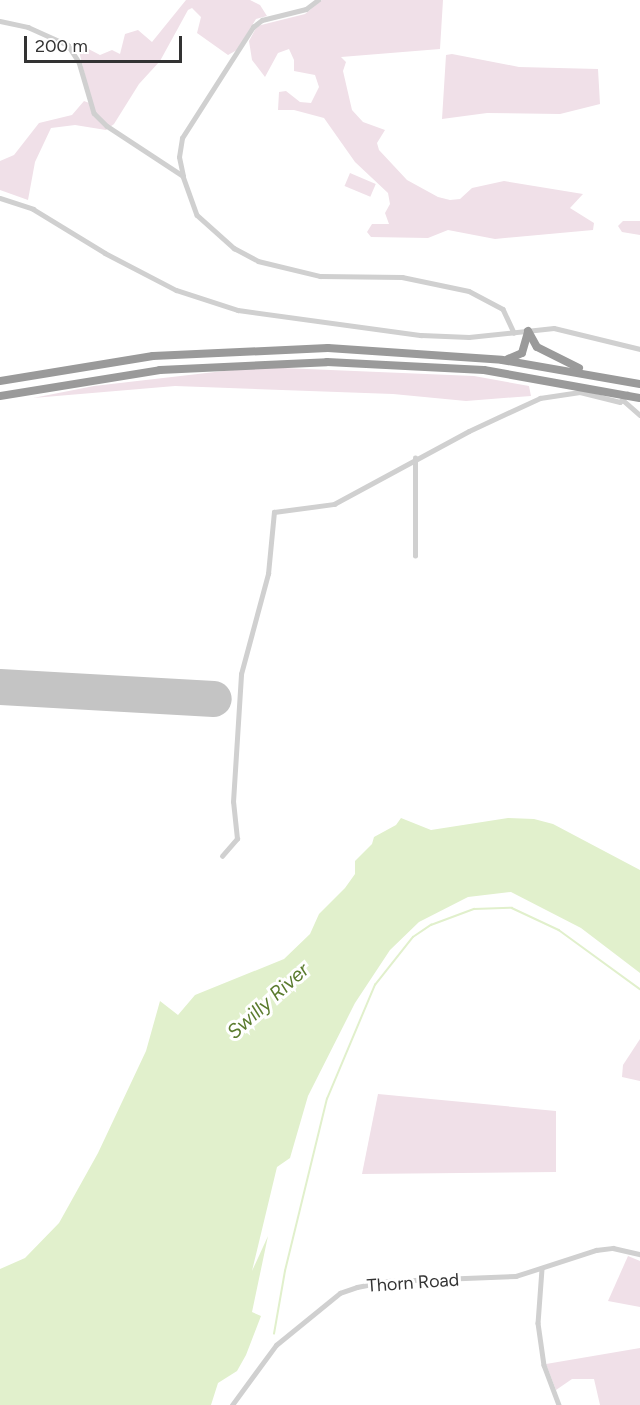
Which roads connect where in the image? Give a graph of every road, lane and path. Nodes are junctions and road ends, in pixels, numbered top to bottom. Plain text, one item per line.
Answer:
1 (318, 0) edge
2 (0, 21) edge
3 (183, 176) junction
4 (0, 198) edge
5 (528, 331) junction
6 (514, 333) junction
7 (640, 349) edge
8 (502, 360) junction
9 (589, 373) junction
10 (0, 381) edge
11 (640, 384) edge
12 (0, 396) edge
13 (625, 398) junction
14 (640, 398) edge
15 (640, 415) edge
16 (415, 458) junction
17 (415, 556) dead end
18 (222, 856) dead end
19 (640, 1254) edge
20 (542, 1269) junction
21 (232, 1405) edge
22 (559, 1405) edge

1 - 3 street
2 - 3 street
3 - 6 street
4 - 6 street
5 - 6 street
5 - 7 street
5 - 8 highway
5 - 9 highway
8 - 9 highway
8 - 10 highway
9 - 11 highway
12 - 13 highway
13 - 14 highway
13 - 15 street
13 - 16 street
16 - 17 street
16 - 18 street
19 - 20 street, Thorn Road
20 - 21 street, Thorn Road
20 - 22 street

